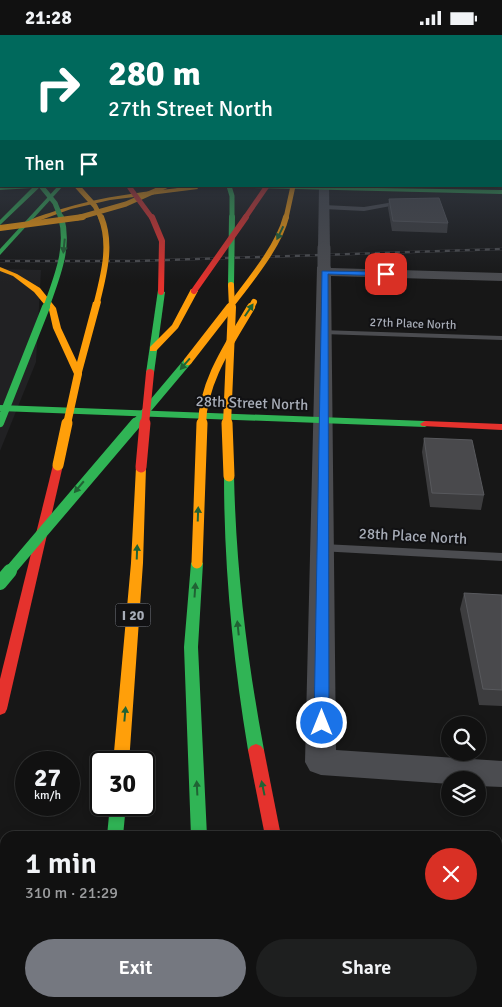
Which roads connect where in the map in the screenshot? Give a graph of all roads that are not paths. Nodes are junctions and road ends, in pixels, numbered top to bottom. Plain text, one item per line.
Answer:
1 (32, 192) edge
2 (45, 192) edge
3 (55, 192) edge
4 (82, 192) edge
5 (133, 192) edge
6 (156, 192) edge
7 (158, 192) edge
8 (231, 192) edge
9 (263, 192) edge
10 (292, 192) edge
11 (305, 192) edge
12 (324, 192) edge
13 (0, 195) edge
14 (304, 203) dead end
15 (18, 205) junction
16 (394, 205) edge
17 (324, 207) junction
18 (0, 223) edge
19 (28, 223) junction
20 (0, 229) edge
21 (0, 253) edge
22 (324, 262) junction
23 (0, 269) edge
24 (502, 277) edge
25 (259, 295) dead end
26 (323, 332) junction
27 (502, 338) edge
28 (153, 349) junction
29 (78, 374) junction
30 (0, 408) edge
31 (322, 421) junction
32 (0, 423) edge
33 (502, 427) edge
34 (323, 548) junction
35 (502, 557) edge
36 (0, 583) edge
37 (0, 709) edge
38 (122, 751) edge
39 (502, 774) edge
40 (117, 816) edge
41 (115, 831) edge
42 (199, 831) edge
43 (271, 831) edge

1 - 15 main road
2 -> 32 main road, bridge
3 - 19 main road
4 - 29 main road, bridge
5 - 28 main road, I 20, bridge
6 - 20 main road, bridge
7 - 19 main road
43 -> 8 main road, bridge
9 - 28 main road, bridge
10 -> 36 main road, bridge
11 - 14 main road
12 - 17 street
13 - 15 main road
15 - 18 main road
16 - 17 lane
17 - 22 street
19 - 21 main road
22 - 24 street
22 - 26 street
23 - 29 main road
42 -> 25 main road, bridge
26 - 27 lane, 27th Place North
26 - 31 street
38 -> 28 main road, I 20, bridge
29 - 37 main road, bridge
30 - 31 main road, 28th Street North
31 - 33 main road, 28th Street North
31 - 34 street
34 - 35 lane, 28th Place North
34 - 39 street
40 - 41 main road

